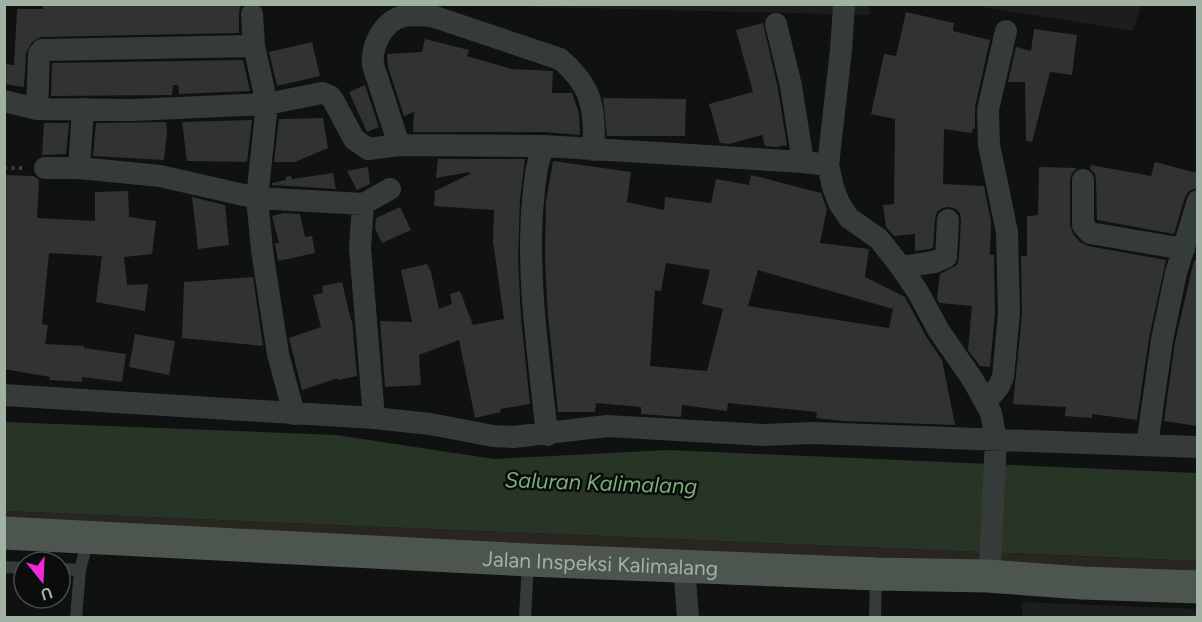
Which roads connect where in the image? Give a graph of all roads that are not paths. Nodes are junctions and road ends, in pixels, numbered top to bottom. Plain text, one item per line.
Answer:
1 (844, 4) edge
2 (252, 14) dead end
3 (776, 24) dead end
4 (1006, 31) dead end
5 (254, 46) junction
6 (4, 101) edge
7 (267, 104) junction
8 (37, 109) junction
9 (82, 109) junction
10 (397, 145) junction
11 (544, 146) junction
12 (594, 150) junction
13 (804, 162) junction
14 (828, 165) junction
15 (45, 168) dead end
16 (80, 168) junction
17 (1083, 180) dead end
18 (390, 189) dead end
19 (257, 198) junction
20 (1197, 201) edge
21 (363, 204) junction
22 (948, 220) dead end
23 (1184, 249) junction
24 (901, 267) junction
25 (4, 395) edge
26 (986, 402) junction
27 (294, 414) junction
28 (374, 418) junction
29 (547, 435) junction
30 (1147, 445) junction
31 (1197, 447) edge
32 (995, 449) junction
33 (4, 533) edge
34 (89, 536) junction
35 (528, 560) junction
36 (684, 566) junction
37 (72, 570) edge
38 (80, 570) junction
39 (989, 570) junction
40 (876, 574) junction
41 (1197, 587) edge
42 (76, 618) edge
43 (525, 618) edge
44 (688, 618) edge
45 (875, 618) edge

1 - 14 street
2 - 5 street
3 - 13 street
4 - 26 street
5 - 7 street
5 - 8 street
6 - 8 street
7 - 9 street
7 - 10 street
7 - 19 street
8 - 9 street
9 - 16 street
10 - 11 street
10 - 12 street
11 - 12 street
11 - 29 street
12 - 13 street
13 - 14 street
14 - 24 street
15 - 16 street
16 - 19 street
17 - 23 street
18 - 21 street
19 - 21 street
19 - 27 street
20 - 23 street
21 - 28 street
22 - 24 street
23 - 30 street
24 - 26 street
25 - 27 street
26 - 32 street
27 - 28 street
28 - 29 street
29 - 32 street
30 - 31 street
30 - 32 street
32 - 39 street
33 - 34 main road, Jalan Inspeksi Kalimalang
34 - 35 main road, Jalan Inspeksi Kalimalang
34 - 38 lane
35 - 36 main road, Jalan Inspeksi Kalimalang
35 - 43 lane
36 - 40 main road, Jalan Inspeksi Kalimalang
36 - 44 street
37 - 38 lane
38 - 42 lane
39 - 40 main road, Jalan Inspeksi Kalimalang
39 - 41 main road, Jalan Inspeksi Kalimalang
40 - 45 lane

